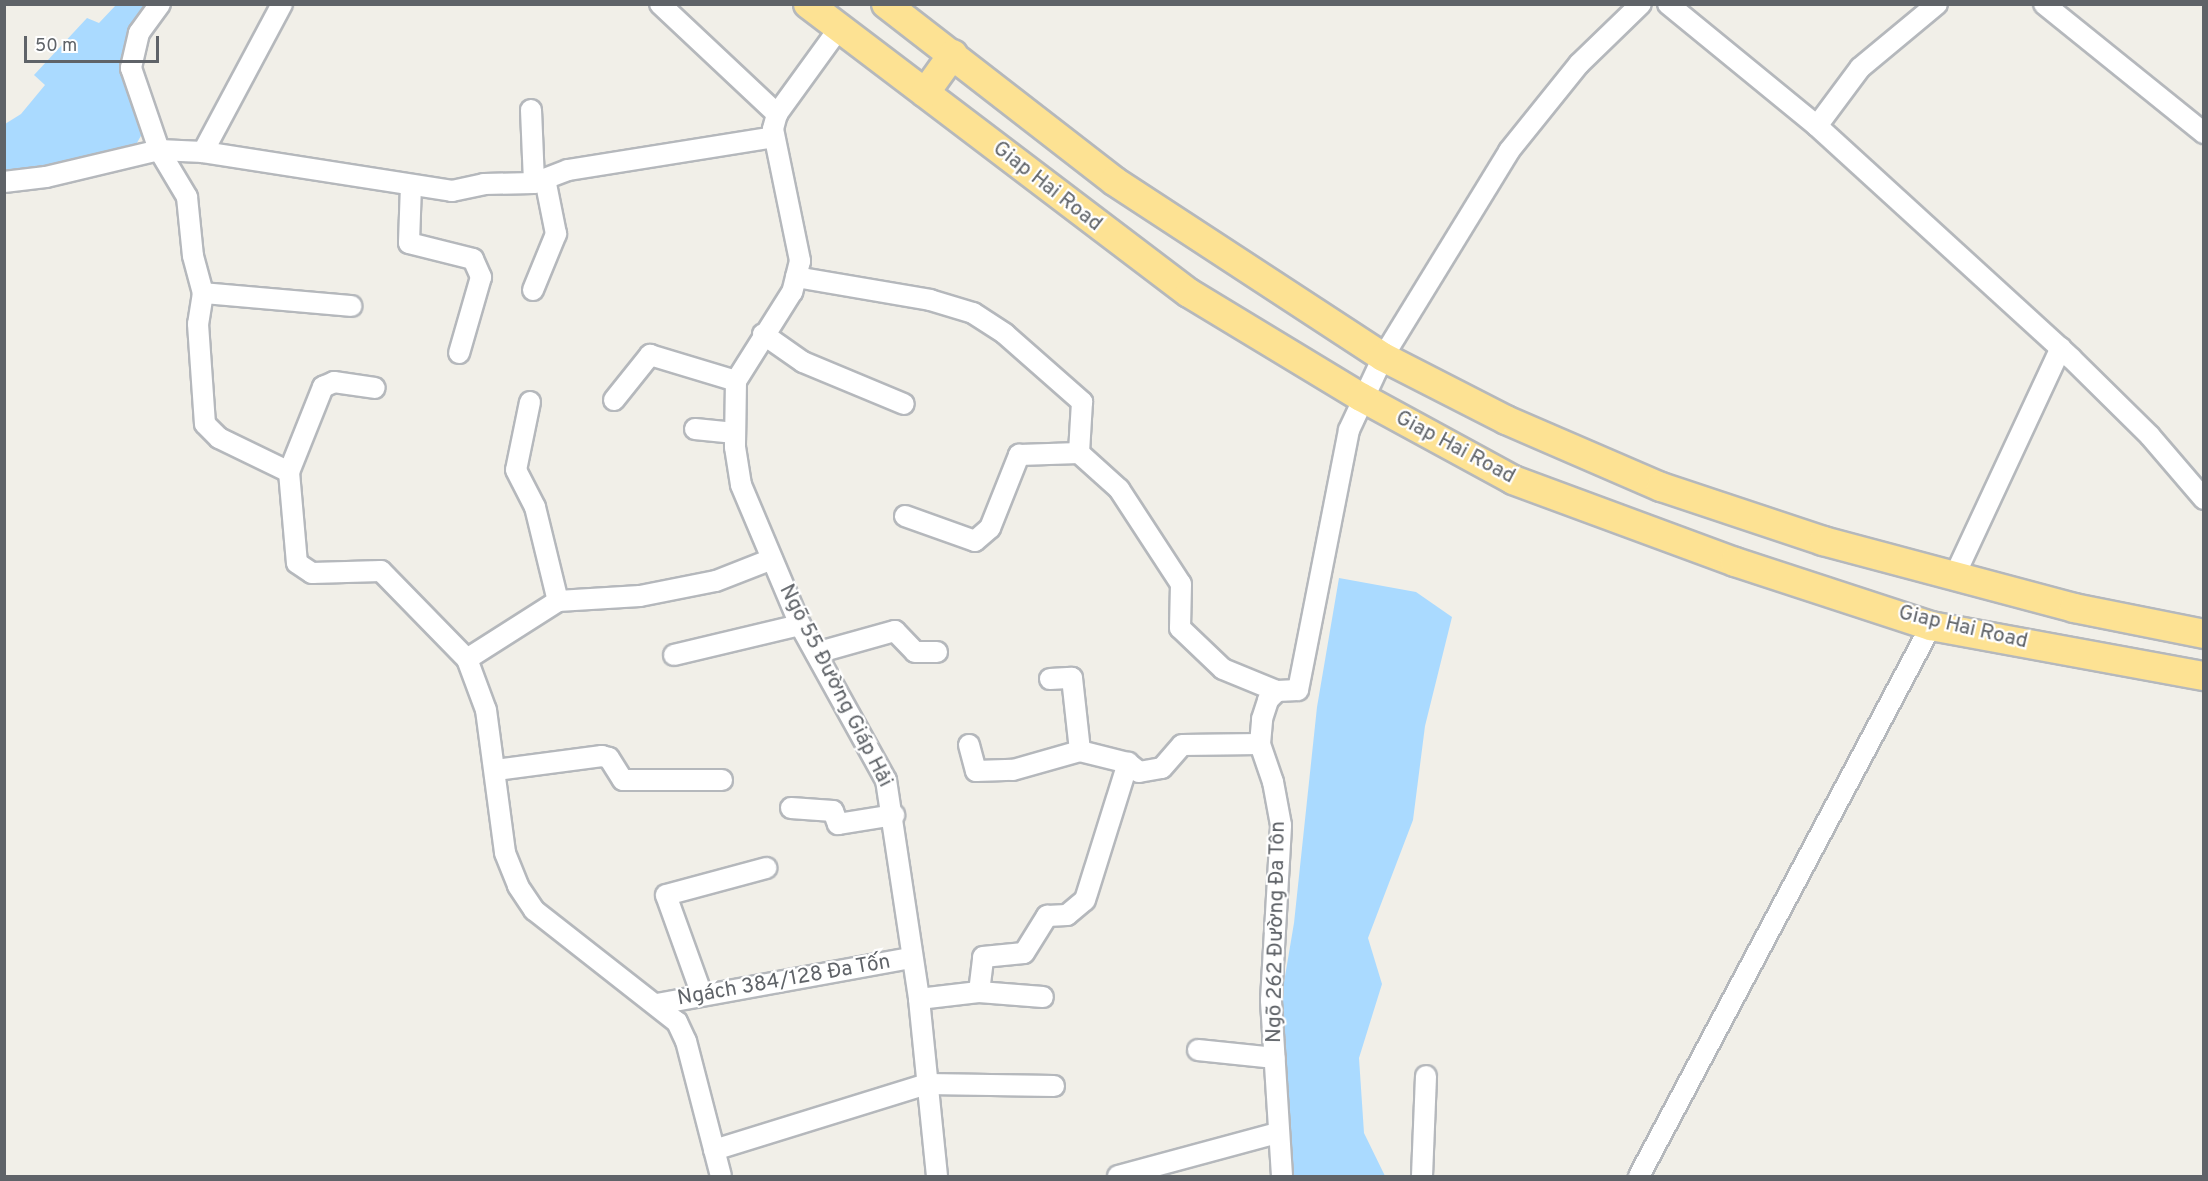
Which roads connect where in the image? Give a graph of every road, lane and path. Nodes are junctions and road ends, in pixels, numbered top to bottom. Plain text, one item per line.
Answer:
1 (160, 4) edge
2 (282, 4) edge
3 (660, 4) edge
4 (808, 4) edge
5 (886, 4) edge
6 (1641, 4) edge
7 (1668, 4) edge
8 (1937, 4) edge
9 (2044, 4) edge
10 (840, 27) junction
11 (953, 54) junction
12 (926, 93) junction
13 (531, 110) dead end
14 (777, 114) junction
15 (1817, 126) junction
16 (2204, 133) edge
17 (773, 137) junction
18 (159, 150) junction
19 (203, 152) junction
20 (540, 181) junction
21 (4, 182) edge
22 (411, 185) junction
23 (796, 277) junction
24 (533, 290) dead end
25 (203, 293) junction
26 (351, 306) dead end
27 (763, 334) junction
28 (2061, 348) junction
29 (459, 353) dead end
30 (1383, 357) junction
31 (736, 381) junction
32 (375, 388) dead end
33 (1361, 398) junction
34 (614, 400) dead end
35 (530, 402) dead end
36 (904, 404) dead end
37 (695, 429) dead end
38 (735, 433) junction
39 (1079, 453) junction
40 (289, 472) junction
41 (2204, 499) edge
42 (905, 516) dead end
43 (1822, 541) junction
44 (772, 559) junction
45 (1954, 577) junction
46 (1809, 585) junction
47 (558, 601) junction
48 (2074, 608) junction
49 (800, 625) junction
50 (1931, 626) junction
51 (2204, 634) edge
52 (2064, 650) junction
53 (937, 652) dead end
54 (816, 653) junction
55 (674, 656) dead end
56 (468, 659) junction
57 (2204, 676) edge
58 (1050, 679) dead end
59 (1277, 691) junction
60 (1260, 744) junction
61 (969, 745) dead end
62 (1080, 752) junction
63 (1128, 763) junction
64 (496, 770) junction
65 (722, 780) dead end
66 (791, 808) dead end
67 (894, 814) junction
68 (766, 868) dead end
69 (911, 958) junction
70 (979, 992) junction
71 (702, 995) junction
72 (1043, 997) dead end
73 (919, 999) junction
74 (657, 1004) junction
75 (1198, 1050) dead end
76 (1275, 1058) junction
77 (1426, 1076) dead end
78 (927, 1084) junction
79 (1054, 1086) dead end
80 (1277, 1133) junction
81 (714, 1150) junction
82 (721, 1176) edge
83 (937, 1176) edge
84 (1118, 1176) edge
85 (1282, 1176) edge
86 (1422, 1176) edge
87 (1639, 1176) edge

1 - 18 street
2 - 19 street
3 - 14 street
4 - 10 highway, Giap Hai Road
5 - 11 highway
6 - 30 street
7 - 15 street
8 - 15 street
9 - 16 street
10 - 12 highway, Giap Hai Road
10 - 14 street, Ngõ 55 Đường Giáp Hải
11 - 12 highway
11 - 30 highway
12 - 33 highway, Giap Hai Road
13 - 20 street
14 - 17 street, Ngõ 55 Đường Giáp Hải
15 - 28 street
17 - 20 street
17 - 23 street, Ngõ 55 Đường Giáp Hải
18 - 19 street
18 - 21 street
18 - 25 street
19 - 22 street
20 - 22 street
20 - 24 street
22 - 29 street
23 - 27 street, Ngõ 55 Đường Giáp Hải
23 - 39 street
25 - 26 street
25 - 40 street
27 - 31 street, Ngõ 55 Đường Giáp Hải
27 - 36 street
28 - 41 street
28 - 45 street
30 - 33 street
30 - 43 highway
31 - 34 street
31 - 38 street, Ngõ 55 Đường Giáp Hải
32 - 40 street
33 - 46 highway, Giap Hai Road
33 - 59 street
35 - 47 street
37 - 38 street
38 - 44 street, Ngõ 55 Đường Giáp Hải
39 - 42 street
39 - 59 street
40 - 56 street
43 - 45 highway
43 - 46 highway
44 - 47 street
44 - 49 street, Ngõ 55 Đường Giáp Hải
45 - 48 highway
46 - 50 highway, Giap Hai Road
47 - 56 street
48 - 51 highway
48 - 52 highway
49 - 54 street, Ngõ 55 Đường Giáp Hải
49 - 55 street
50 - 52 highway, Giap Hai Road
50 - 87 street
52 - 57 highway, Giap Hai Road
53 - 54 street
54 - 67 street, Ngõ 55 Đường Giáp Hải
56 - 64 street
58 - 62 street
59 - 60 street, Ngõ 262 Đường Đa Tôn
60 - 63 street
60 - 76 street, Ngõ 262 Đường Đa Tôn
61 - 62 street
62 - 63 street
63 - 70 street
64 - 65 street
64 - 74 street
66 - 67 street
67 - 69 street, Ngõ 55 Đường Giáp Hải
68 - 71 street
69 - 71 street, Ngách 384/128 Đa Tốn
69 - 73 street, Ngõ 55 Đường Giáp Hải
70 - 72 street
70 - 73 street
71 - 74 street, Ngách 384/128 Đa Tốn
73 - 78 street, Ngõ 55 Đường Giáp Hải
74 - 81 street
75 - 76 street
76 - 80 street, Ngõ 262 Đường Đa Tôn
77 - 86 street
78 - 79 street
78 - 81 street
78 - 83 street, Ngõ 55 Đường Giáp Hải
80 - 84 street
80 - 85 street, Ngõ 262 Đường Đa Tôn
81 - 82 street

